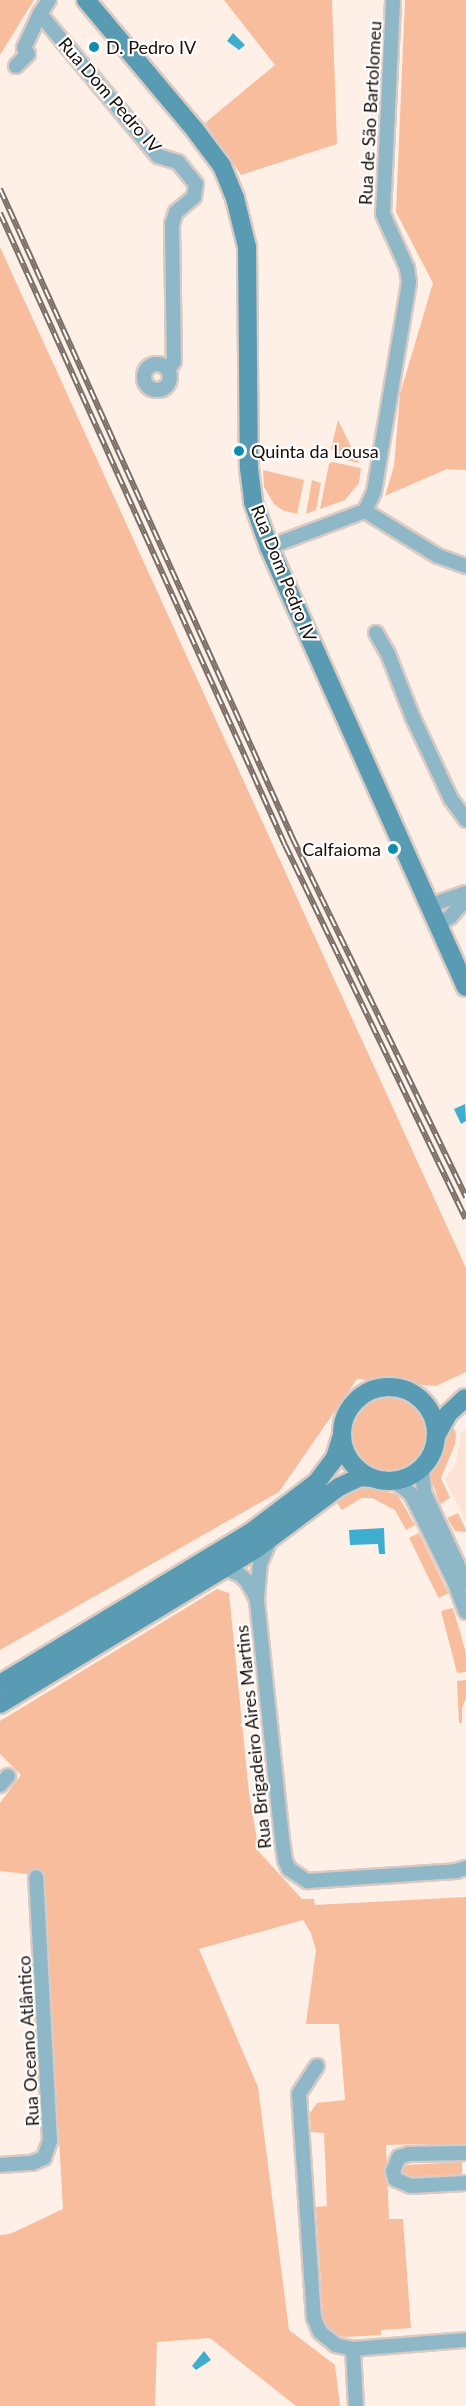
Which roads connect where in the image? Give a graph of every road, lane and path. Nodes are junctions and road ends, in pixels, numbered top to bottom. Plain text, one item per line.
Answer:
1 (49, 0) edge
2 (86, 0) edge
3 (393, 0) edge
4 (40, 14) junction
5 (16, 66) dead end
6 (168, 369) dead end
7 (365, 511) junction
8 (269, 546) junction
9 (466, 566) edge
10 (376, 633) dead end
11 (466, 820) edge
12 (466, 893) edge
13 (466, 899) edge
14 (431, 904) junction
15 (440, 923) junction
16 (466, 987) edge
17 (418, 1398) junction
18 (466, 1398) edge
19 (342, 1435) junction
20 (436, 1437) junction
21 (422, 1468) junction
22 (372, 1478) junction
23 (394, 1481) junction
24 (270, 1540) junction
25 (234, 1543) junction
26 (236, 1568) junction
27 (466, 1583) edge
28 (257, 1601) junction
29 (466, 1612) edge
30 (0, 1684) edge
31 (0, 1704) edge
32 (463, 1871) edge
33 (36, 1877) dead end
34 (317, 2066) dead end
35 (466, 2153) edge
36 (0, 2165) edge
37 (466, 2183) edge
38 (466, 2340) edge
39 (353, 2349) junction
40 (356, 2406) edge

1 - 4 street, Rua Dom Pedro IV
2 - 8 main road, Rua Dom Pedro IV
3 - 7 street, Rua de São Bartolomeu
4 - 5 street, Rua Dom Pedro IV
4 - 6 street, Rua Dom Pedro IV
7 - 8 street
7 - 9 street
8 - 14 main road, Rua Dom Pedro IV
10 - 11 street
12 - 14 street
13 - 15 street
14 - 15 main road, Rua Dom Pedro IV
15 - 16 main road, Rua Dom Pedro IV
17 - 18 main road
17 - 19 main road
17 - 20 main road
18 - 20 main road
19 - 22 main road
19 - 25 main road
20 - 21 main road
21 - 23 main road
21 - 27 street
22 - 23 main road
22 - 24 main road
23 - 29 street
24 - 26 main road
24 - 28 street, Rua Brigadeiro Aires Martins
25 - 26 street
25 - 30 main road
26 - 28 street, Rua Brigadeiro Aires Martins
26 - 31 main road
28 - 32 street, Rua Brigadeiro Aires Martins
33 - 36 street, Rua Oceano Atlântico
34 - 39 street
35 - 37 street
38 - 39 street
39 - 40 street

